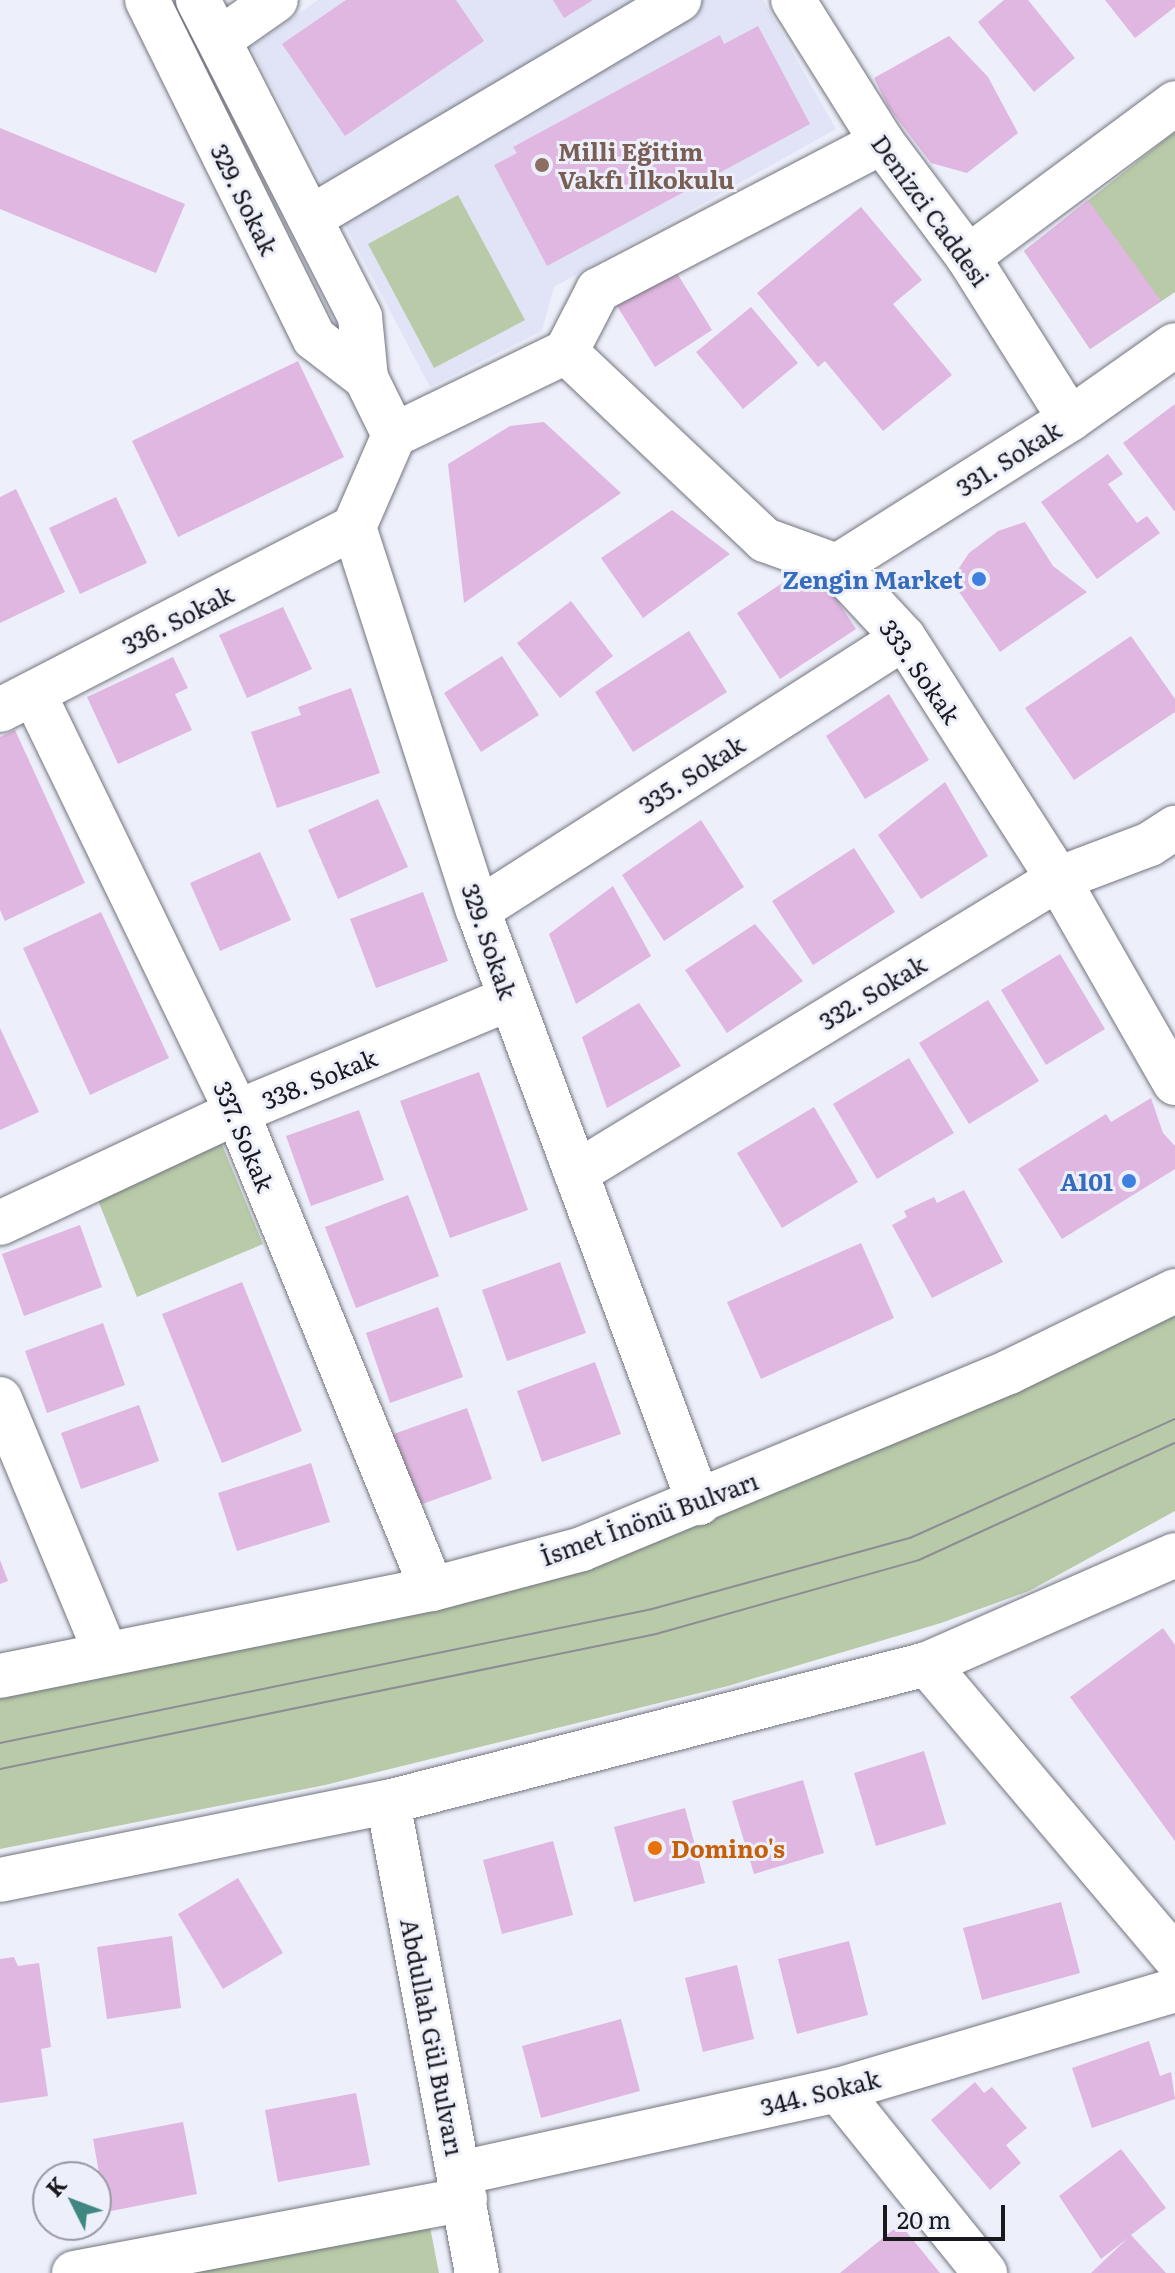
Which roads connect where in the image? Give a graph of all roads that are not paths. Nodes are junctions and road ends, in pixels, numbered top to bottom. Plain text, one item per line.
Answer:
1 (147, 0) edge
2 (198, 0) edge
3 (276, 0) edge
4 (679, 0) edge
5 (793, 0) edge
6 (220, 39) junction
7 (1175, 103) edge
8 (882, 142) junction
9 (310, 218) junction
10 (968, 257) junction
11 (1175, 345) edge
12 (566, 352) junction
13 (366, 378) junction
14 (1070, 419) junction
15 (394, 435) junction
16 (354, 527) junction
17 (837, 566) junction
18 (904, 638) junction
19 (17, 702) edge
20 (1175, 828) edge
21 (1058, 879) junction
22 (478, 910) junction
23 (509, 999) junction
24 (1175, 1083) edge
25 (237, 1112) junction
26 (576, 1173) junction
27 (0, 1223) edge
28 (1175, 1291) edge
29 (0, 1399) edge
30 (699, 1503) junction
31 (1175, 1555) edge
32 (432, 1589) junction
33 (106, 1654) junction
34 (927, 1664) junction
35 (0, 1676) edge
36 (388, 1802) junction
37 (0, 1880) edge
38 (1175, 1957) edge
39 (1175, 1990) edge
40 (838, 2090) junction
41 (463, 2186) junction
42 (74, 2273) edge
43 (477, 2273) edge
44 (985, 2273) edge

1 - 13 street, 329. Sokak
2 - 6 street, 329. Sokak
3 - 6 street
4 - 9 street
5 - 8 street, Denizci Caddesi
6 - 9 street, 329. Sokak
7 - 10 street
8 - 10 street, Denizci Caddesi
8 - 12 street
9 - 13 street, 329. Sokak
10 - 14 street, Denizci Caddesi
11 - 14 street, 331. Sokak
12 - 15 street
12 - 17 street, 333. Sokak
13 - 15 street, 329. Sokak
14 - 17 street, 331. Sokak
15 - 16 street
16 - 19 street, 336. Sokak
16 - 22 street, 329. Sokak
17 - 18 street, 333. Sokak
18 - 21 street, 333. Sokak
18 - 22 street, 335. Sokak
19 - 25 street, 337. Sokak
20 - 21 street, 332. Sokak
21 - 24 street, 333. Sokak
21 - 26 street, 332. Sokak
22 - 23 street, 329. Sokak
23 - 25 street, 338. Sokak
23 - 26 street, 329. Sokak
25 - 27 street, 338. Sokak
25 - 32 street, 337. Sokak
26 - 30 street, 329. Sokak
28 - 30 street, İsmet İnönü Bulvarı
29 - 33 street
30 - 32 street, İsmet İnönü Bulvarı
31 - 34 street
32 - 33 street, İsmet İnönü Bulvarı
33 - 35 street, İsmet İnönü Bulvarı
34 - 36 street
34 - 38 street
36 - 37 street
36 - 41 street, Abdullah Gül Bulvarı
39 - 40 street, 344. Sokak
40 - 41 street, 344. Sokak
40 - 44 street
41 - 42 street, 344. Sokak
41 - 43 street, Abdullah Gül Bulvarı

